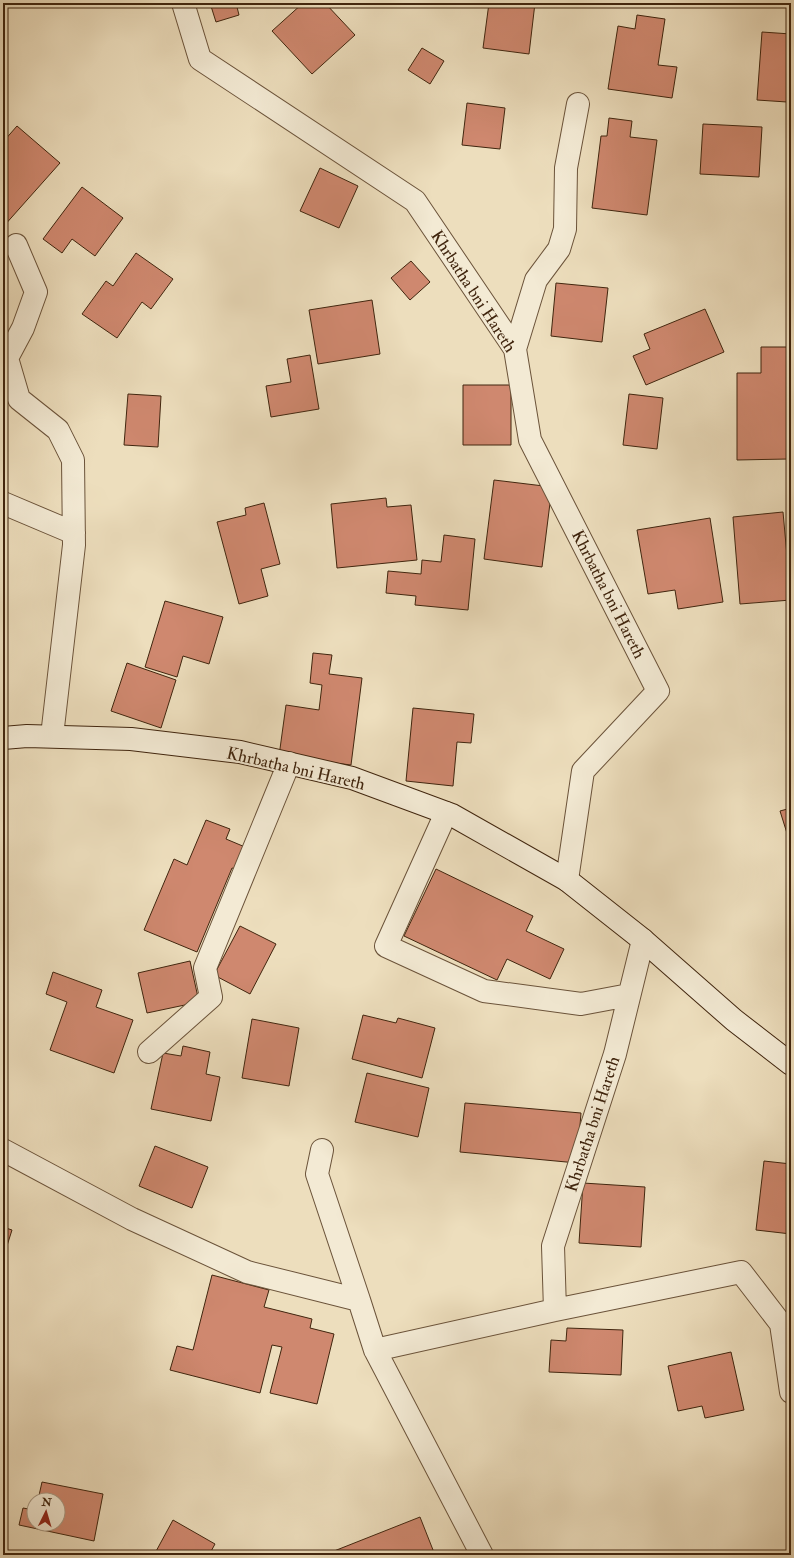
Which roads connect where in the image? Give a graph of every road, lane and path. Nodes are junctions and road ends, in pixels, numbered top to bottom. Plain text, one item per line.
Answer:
1 (183, 3) edge
2 (578, 104) dead end
3 (16, 245) dead end
4 (515, 349) junction
5 (3, 503) edge
6 (74, 532) junction
7 (52, 736) junction
8 (3, 738) edge
9 (289, 763) junction
10 (446, 813) junction
11 (567, 880) junction
12 (643, 940) junction
13 (630, 995) junction
14 (149, 1052) dead end
15 (791, 1064) edge
16 (3, 1150) edge
17 (322, 1150) dead end
18 (359, 1300) junction
19 (555, 1310) junction
20 (375, 1350) junction
21 (791, 1392) edge
22 (482, 1555) edge

1 - 4 street, Khrbatha bni Hareth
2 - 4 street
3 - 6 street
4 - 11 street, Khrbatha bni Hareth
5 - 6 street
6 - 7 street
7 - 8 street, Khrbatha bni Hareth
7 - 9 street, Khrbatha bni Hareth
9 - 10 street, Khrbatha bni Hareth
9 - 14 street
10 - 11 street, Khrbatha bni Hareth
10 - 13 street
11 - 12 street, Khrbatha bni Hareth
12 - 13 street, Khrbatha bni Hareth
12 - 15 street, Khrbatha bni Hareth
13 - 19 street, Khrbatha bni Hareth
16 - 18 street
17 - 18 street
18 - 20 street
19 - 20 street
19 - 21 street
20 - 22 street

